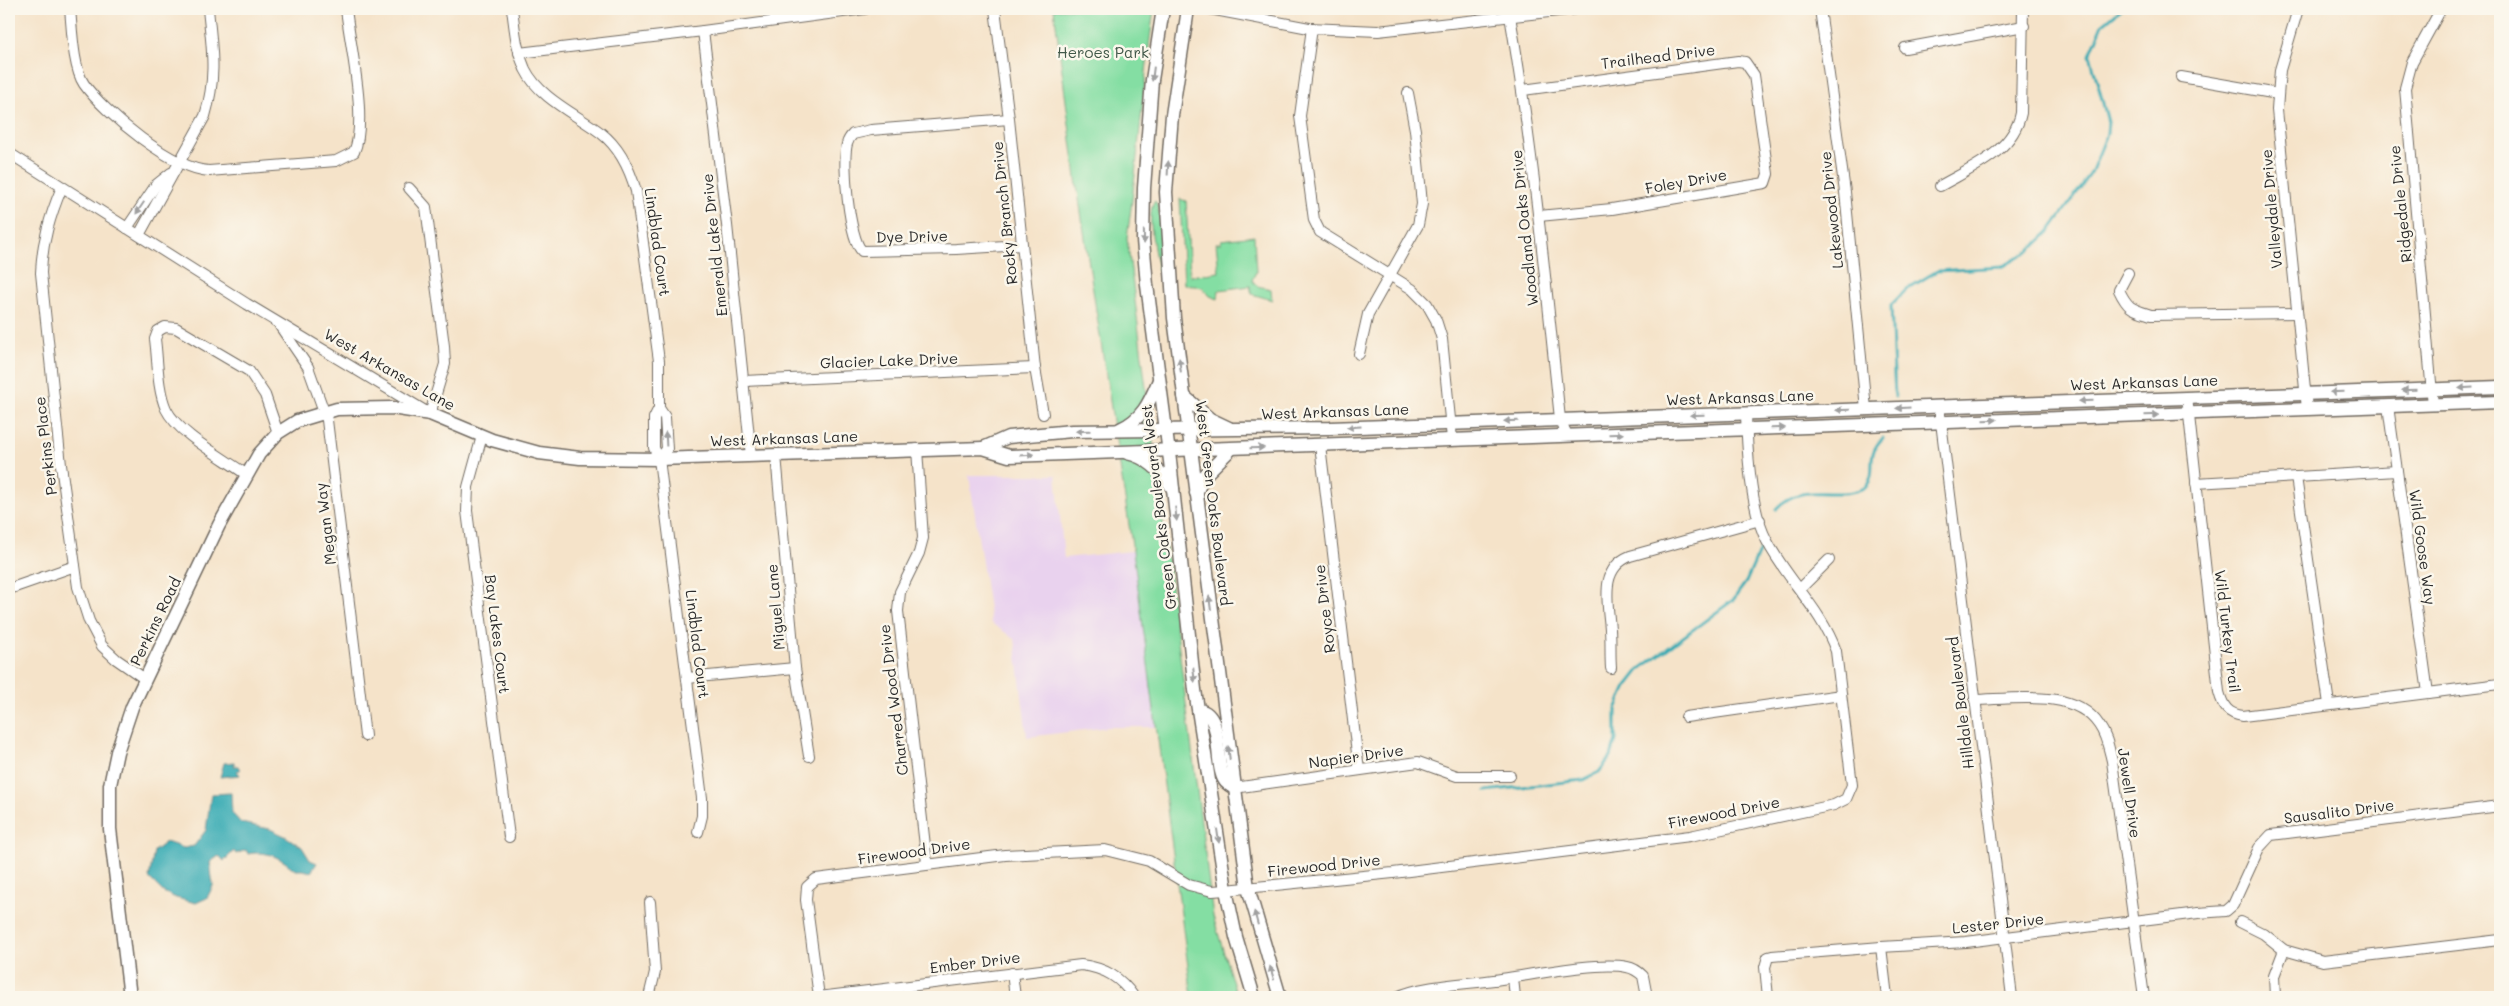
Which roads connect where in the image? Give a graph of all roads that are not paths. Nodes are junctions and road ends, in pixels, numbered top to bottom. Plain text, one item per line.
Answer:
1 (70, 9) edge
2 (208, 9) edge
3 (346, 9) edge
4 (512, 9) edge
5 (865, 9) edge
6 (995, 9) edge
7 (1163, 9) edge
8 (1188, 9) edge
9 (1210, 9) edge
10 (1576, 9) edge
11 (1820, 9) edge
12 (2023, 9) edge
13 (2298, 9) edge
14 (2441, 9) edge
15 (840, 10) edge
16 (1510, 16) junction
17 (2024, 26) junction
18 (1312, 28) junction
19 (703, 31) junction
20 (1905, 48) dead end
21 (518, 52) junction
22 (2181, 77) dead end
23 (1523, 90) junction
24 (1408, 93) dead end
25 (2278, 94) junction
26 (1759, 111) joint
27 (1010, 119) junction
28 (9, 153) edge
29 (176, 167) junction
30 (1940, 186) dead end
31 (62, 187) junction
32 (409, 188) dead end
33 (1144, 188) junction
34 (1166, 192) junction
35 (1539, 216) junction
36 (127, 228) junction
37 (139, 235) junction
38 (1021, 245) junction
39 (2128, 273) dead end
40 (1388, 275) junction
41 (2296, 313) junction
42 (277, 321) junction
43 (1359, 354) dead end
44 (1035, 368) junction
45 (1160, 380) junction
46 (744, 381) junction
47 (2500, 386) edge
48 (2432, 390) junction
49 (2305, 393) junction
50 (1184, 396) junction
51 (2187, 397) junction
52 (2500, 402) edge
53 (2433, 405) junction
54 (1939, 406) junction
55 (2388, 406) junction
56 (1866, 409) junction
57 (2307, 409) junction
58 (325, 413) junction
59 (1746, 413) junction
60 (2188, 413) junction
61 (430, 414) junction
62 (1043, 414) dead end
63 (1560, 419) junction
64 (1941, 422) junction
65 (1451, 423) junction
66 (1384, 426) junction
67 (1231, 429) junction
68 (1746, 429) junction
69 (1117, 430) junction
70 (1166, 430) junction
71 (1188, 431) junction
72 (278, 432) junction
73 (1567, 435) junction
74 (482, 436) junction
75 (1452, 439) junction
76 (1386, 442) junction
77 (1320, 445) junction
78 (983, 448) junction
79 (917, 449) junction
80 (1168, 449) junction
81 (1191, 449) junction
82 (1231, 449) junction
83 (1120, 451) junction
84 (776, 454) junction
85 (751, 456) junction
86 (659, 459) junction
87 (2397, 471) junction
88 (247, 475) junction
89 (2296, 477) junction
90 (2196, 483) junction
91 (1174, 489) junction
92 (1196, 493) junction
93 (1760, 520) junction
94 (1829, 560) dead end
95 (75, 566) junction
96 (9, 589) edge
97 (1800, 589) junction
98 (795, 668) junction
99 (1611, 668) dead end
100 (687, 678) junction
101 (145, 679) junction
102 (2500, 684) edge
103 (2428, 693) junction
104 (1841, 695) junction
105 (1975, 700) junction
106 (2329, 704) junction
107 (1199, 710) junction
108 (1686, 717) dead end
109 (366, 736) dead end
110 (809, 756) dead end
111 (1359, 770) junction
112 (1510, 776) dead end
113 (1234, 788) junction
114 (2500, 806) edge
115 (698, 832) dead end
116 (509, 837) dead end
117 (927, 863) junction
118 (1248, 888) junction
119 (1226, 890) junction
120 (650, 902) dead end
121 (2226, 911) joint
122 (2132, 921) junction
123 (2240, 922) dead end
124 (2004, 938) junction
125 (2500, 940) edge
126 (1881, 947) junction
127 (2284, 950) junction
128 (1012, 973) junction
129 (1512, 978) junction
130 (1131, 993) edge
131 (130, 997) edge
132 (649, 997) edge
133 (819, 997) edge
134 (1015, 997) edge
135 (1254, 997) edge
136 (1280, 997) edge
137 (1397, 997) edge
138 (1515, 997) edge
139 (1647, 997) edge
140 (1768, 997) edge
141 (1887, 997) edge
142 (2012, 997) edge
143 (2144, 997) edge
144 (2275, 997) edge

1 - 29 street
2 - 29 street
3 - 29 street
4 - 21 street, Lindblad Court
5 - 15 street
6 - 27 street, Rocky Branch Drive
7 -> 33 main road, Green Oaks Boulevard West
34 -> 8 main road, West Green Oaks Boulevard
9 - 18 street
10 - 16 street
11 - 56 street, Lakewood Drive
12 - 17 street
13 - 25 street, Valleydale Drive
14 - 48 street, Ridgedale Drive
15 - 19 street
16 - 18 street
16 - 23 street, Woodland Oaks Drive
17 - 20 street
17 - 30 street
18 - 40 street
19 - 21 street
19 - 46 street, Emerald Lake Drive
21 - 86 street, Lindblad Court
22 - 25 street
23 - 26 street, Trailhead Drive
23 - 35 street, Woodland Oaks Drive
24 - 40 street
25 - 41 street, Valleydale Drive
26 - 35 street, Foley Drive
27 - 38 street, Rocky Branch Drive
27 - 38 street, Dye Drive
28 - 31 street, West Arkansas Lane
29 -> 36 street
29 - 37 street
31 - 36 street, West Arkansas Lane
31 - 95 street, Perkins Place
32 - 61 street
33 - 34 main road
33 -> 45 main road, Green Oaks Boulevard West
50 -> 34 main road, West Green Oaks Boulevard
35 - 63 street, Woodland Oaks Drive
36 - 37 street, West Arkansas Lane
37 - 42 street, West Arkansas Lane
38 - 44 street, Rocky Branch Drive
39 - 41 street
40 - 43 street
40 - 65 street
41 - 49 street, Valleydale Drive
42 - 58 street, Megan Way
42 - 61 street, West Arkansas Lane
44 - 46 street, Glacier Lake Drive
44 - 62 street, Rocky Branch Drive
45 - 69 main road
45 - 70 main road, Green Oaks Boulevard West
46 - 85 street, Emerald Lake Drive
47 -> 48 main road, West Arkansas Lane
48 -> 49 main road, West Arkansas Lane
48 - 53 street, Ridgedale Drive
49 - 51 main road, West Arkansas Lane
49 - 57 street, Valleydale Drive
50 - 67 main road
50 - 71 main road, West Green Oaks Boulevard
51 -> 54 main road, West Arkansas Lane
51 - 60 street, Wild Turkey Trail
52 - 53 main road, West Arkansas Lane
53 - 55 main road, West Arkansas Lane
54 -> 56 main road, West Arkansas Lane
54 - 64 street, Hilldale Boulevard
55 - 57 main road, West Arkansas Lane
55 - 87 street, Wild Goose Way
56 -> 59 main road, West Arkansas Lane
57 - 60 main road, West Arkansas Lane
58 - 61 main road, Perkins Road
58 - 72 main road, Perkins Road
58 - 109 street, Megan Way
59 -> 63 main road, West Arkansas Lane
59 - 68 street
64 -> 60 main road, West Arkansas Lane
60 - 90 street, Wild Turkey Trail
61 - 74 main road, West Arkansas Lane
63 -> 65 main road, West Arkansas Lane
63 - 73 street, Woodland Oaks Drive
68 -> 64 main road, West Arkansas Lane
64 - 105 street, Hilldale Boulevard
65 - 66 main road, West Arkansas Lane
65 - 75 street
66 -> 67 main road, West Arkansas Lane
66 - 76 main road
67 - 71 main road, West Arkansas Lane
73 -> 68 main road, West Arkansas Lane
68 - 93 street
69 - 70 main road, West Arkansas Lane
69 -> 78 main road, West Arkansas Lane
70 - 71 main road, West Arkansas Lane
70 - 80 main road, Green Oaks Boulevard West
71 - 81 main road, West Green Oaks Boulevard
72 - 88 main road, Perkins Road
72 - 88 street
73 - 75 main road, West Arkansas Lane
74 - 86 main road, West Arkansas Lane
74 - 116 street, Bay Lakes Court
75 - 76 main road, West Arkansas Lane
76 - 77 main road, West Arkansas Lane
82 -> 77 main road, West Arkansas Lane
77 - 111 street, Royce Drive
78 - 79 main road, West Arkansas Lane
78 -> 83 main road, West Arkansas Lane
79 - 84 main road, West Arkansas Lane
79 - 117 street, Charred Wood Drive
80 - 81 main road, West Arkansas Lane
80 - 83 main road, West Arkansas Lane
80 - 91 main road, Green Oaks Boulevard West
81 - 82 main road, West Arkansas Lane
81 - 92 main road, West Green Oaks Boulevard
82 - 92 main road
83 - 91 main road
84 - 85 main road, West Arkansas Lane
84 - 98 street, Miguel Lane
85 - 86 main road, West Arkansas Lane
86 - 100 street, Lindblad Court
87 - 89 street
87 - 103 street, Wild Goose Way
88 - 101 main road, Perkins Road
89 - 90 street
89 - 106 street
90 - 106 street, Wild Turkey Trail
91 -> 107 main road, Green Oaks Boulevard West
113 -> 92 main road, West Green Oaks Boulevard
93 - 97 street
93 - 99 street
94 - 97 street
95 - 96 street
95 - 101 street, Perkins Place
97 - 104 street
98 - 100 street
98 - 110 street, Miguel Lane
100 - 115 street, Lindblad Court
101 - 131 main road, Perkins Road
102 - 103 street, Wild Turkey Trail
103 - 106 street, Wild Turkey Trail
104 - 108 street
104 - 118 street, Firewood Drive
105 - 122 street, Jewell Drive
105 - 124 street, Hilldale Boulevard
107 - 113 main road
107 -> 119 main road, Green Oaks Boulevard West
111 - 112 street, Napier Drive
111 - 113 street, Napier Drive
113 - 118 main road, West Green Oaks Boulevard
114 - 121 street, Sausalito Drive
117 - 119 street, Firewood Drive
117 - 133 street, Firewood Drive
118 - 119 street, Firewood Drive
136 -> 118 main road, West Green Oaks Boulevard
119 - 135 main road, Green Oaks Boulevard West
120 - 132 street
121 - 122 street, Lester Drive
122 - 124 street, Lester Drive
122 - 143 street, Jewell Drive
123 - 127 street
124 - 126 street, Lester Drive
124 - 142 street, Hilldale Boulevard
125 - 127 street
126 - 140 street, Lester Drive
126 - 141 street
127 - 144 street
128 - 130 street, Ember Drive
128 - 133 street, Ember Drive
128 - 134 street
129 - 137 street
129 - 138 street
129 - 139 street

